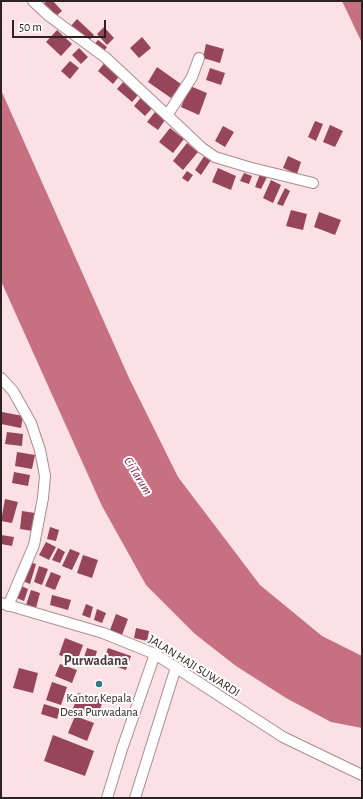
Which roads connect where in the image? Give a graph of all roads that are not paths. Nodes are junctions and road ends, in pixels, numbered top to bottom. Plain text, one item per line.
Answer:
1 (33, 1) edge
2 (199, 58) dead end
3 (168, 114) junction
4 (314, 183) dead end
5 (1, 378) edge
6 (4, 605) edge
7 (154, 654) junction
8 (176, 667) junction
9 (362, 775) edge
10 (107, 798) edge
11 (135, 798) edge

1 - 3 street
2 - 3 street
3 - 4 street
5 - 6 street
6 - 7 street, JALAN HAJI SUWARDI
7 - 8 street, JALAN HAJI SUWARDI
7 - 10 street
8 - 9 street, JALAN HAJI SUWARDI
8 - 11 street

